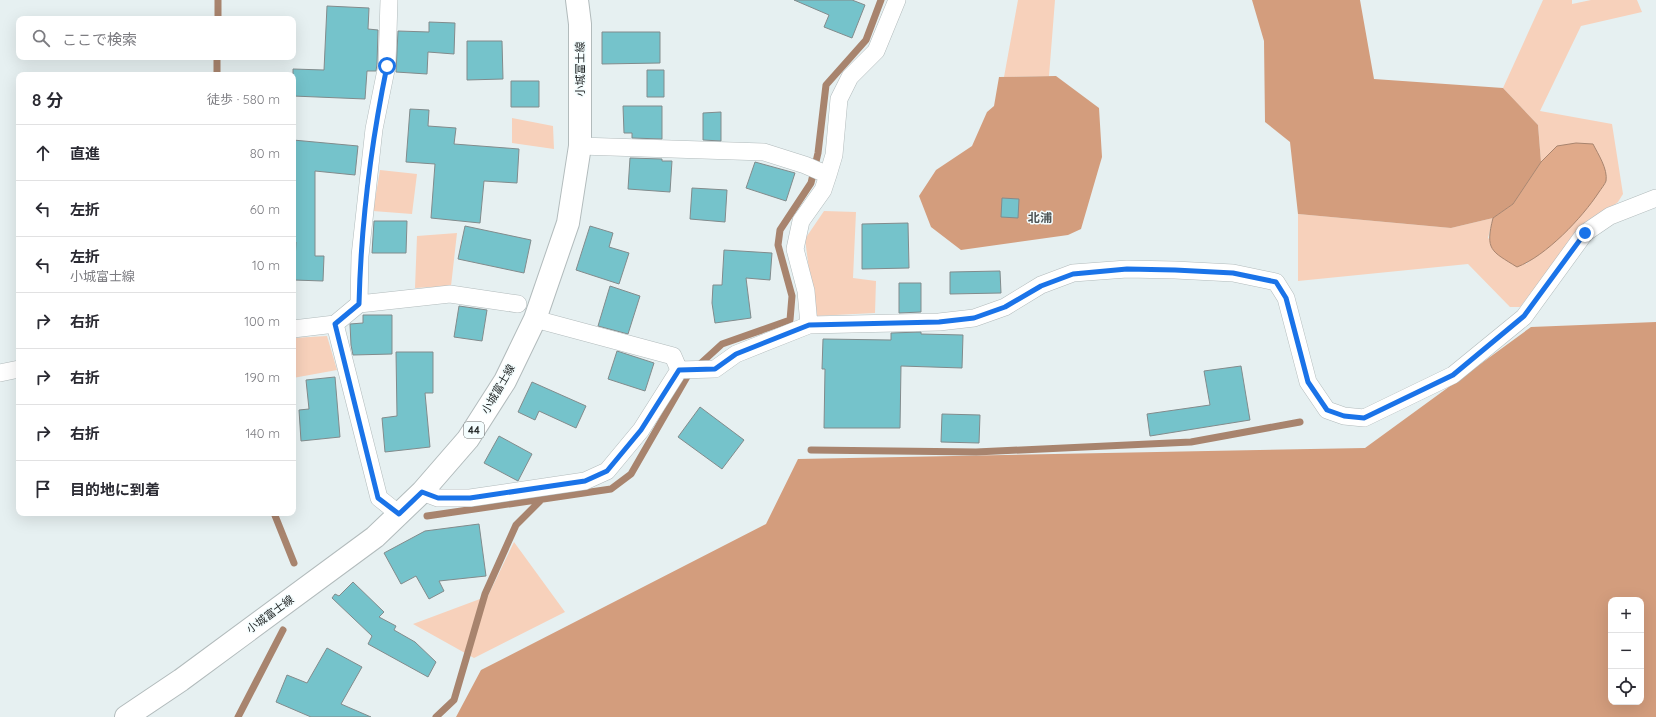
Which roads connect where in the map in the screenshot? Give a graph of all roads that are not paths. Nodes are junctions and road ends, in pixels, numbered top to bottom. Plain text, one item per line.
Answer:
1 (389, 0) edge
2 (577, 0) edge
3 (897, 0) edge
4 (580, 146) junction
5 (828, 176) junction
6 (1656, 198) edge
7 (359, 304) junction
8 (518, 304) dead end
9 (535, 319) junction
10 (335, 324) junction
11 (809, 325) junction
12 (296, 329) edge
13 (16, 370) edge
14 (679, 370) junction
15 (0, 373) edge
16 (422, 492) junction
17 (399, 514) junction
18 (126, 717) edge

1 - 7 street
2 - 4 main road, 小城富士線 / 44
3 - 5 street
4 - 5 street
4 - 9 main road, 小城富士線 / 44
5 - 11 street
6 - 11 street
7 - 8 street
7 - 10 street
9 - 14 street
9 - 16 main road, 小城富士線 / 44
10 - 12 street
10 - 17 street
11 - 14 street
13 - 15 street
14 - 16 street
16 - 17 main road, 小城富士線 / 44
17 - 18 main road, 小城富士線 / 44

